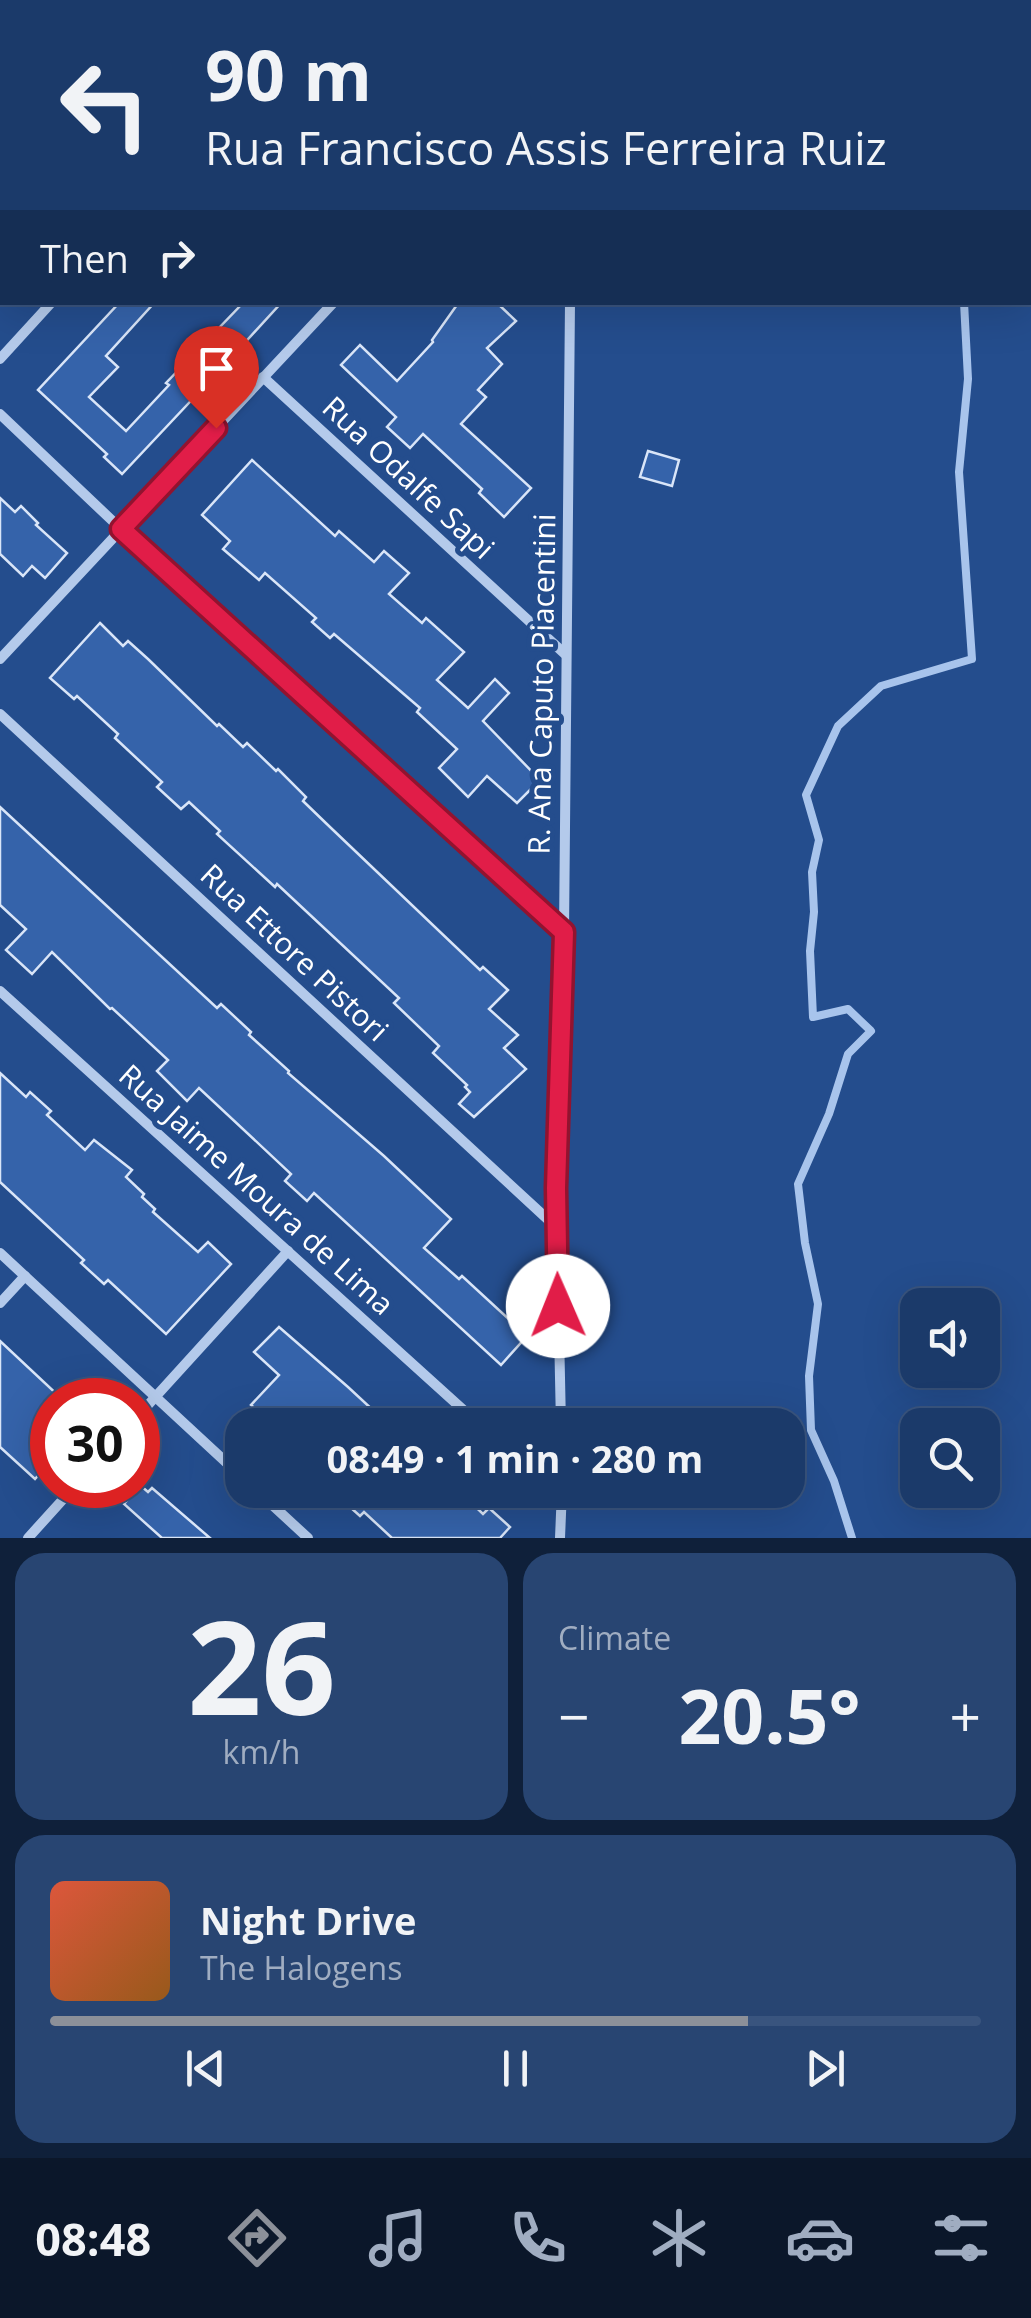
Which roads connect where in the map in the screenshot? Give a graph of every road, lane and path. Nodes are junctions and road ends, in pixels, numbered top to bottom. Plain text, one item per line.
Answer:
1 (49, 305) edge
2 (331, 305) edge
3 (570, 305) edge
4 (0, 358) edge
5 (263, 377) junction
6 (0, 414) edge
7 (121, 529) junction
8 (565, 654) junction
9 (0, 659) edge
10 (0, 714) edge
11 (564, 932) junction
12 (0, 991) edge
13 (556, 1226) junction
14 (288, 1251) junction
15 (0, 1253) edge
16 (25, 1276) junction
17 (0, 1303) edge
18 (136, 1378) edge
19 (160, 1392) edge
20 (160, 1400) edge
21 (461, 1408) edge
22 (560, 1408) edge
23 (225, 1461) edge
24 (55, 1508) edge
25 (276, 1508) edge
26 (561, 1508) edge
27 (28, 1538) edge
28 (308, 1538) edge
29 (560, 1538) edge

1 - 4 street
2 - 5 street
3 - 8 street, R. Ana Caputo Piacentini
5 - 7 street
5 - 8 street, Rua Odalfe Sapi
6 - 7 street
7 - 9 street
7 - 11 street
8 - 11 street, R. Ana Caputo Piacentini
10 - 13 street, Rua Ettore Pistori
11 - 13 street, R. Ana Caputo Piacentini
12 - 14 street, Rua Jaime Moura de Lima
13 - 22 street, R. Ana Caputo Piacentini
14 - 19 street
14 - 21 street, Rua Jaime Moura de Lima
15 - 16 street
16 - 17 street
16 - 18 street
20 - 23 street
24 - 27 street
25 - 28 street
26 - 29 street

